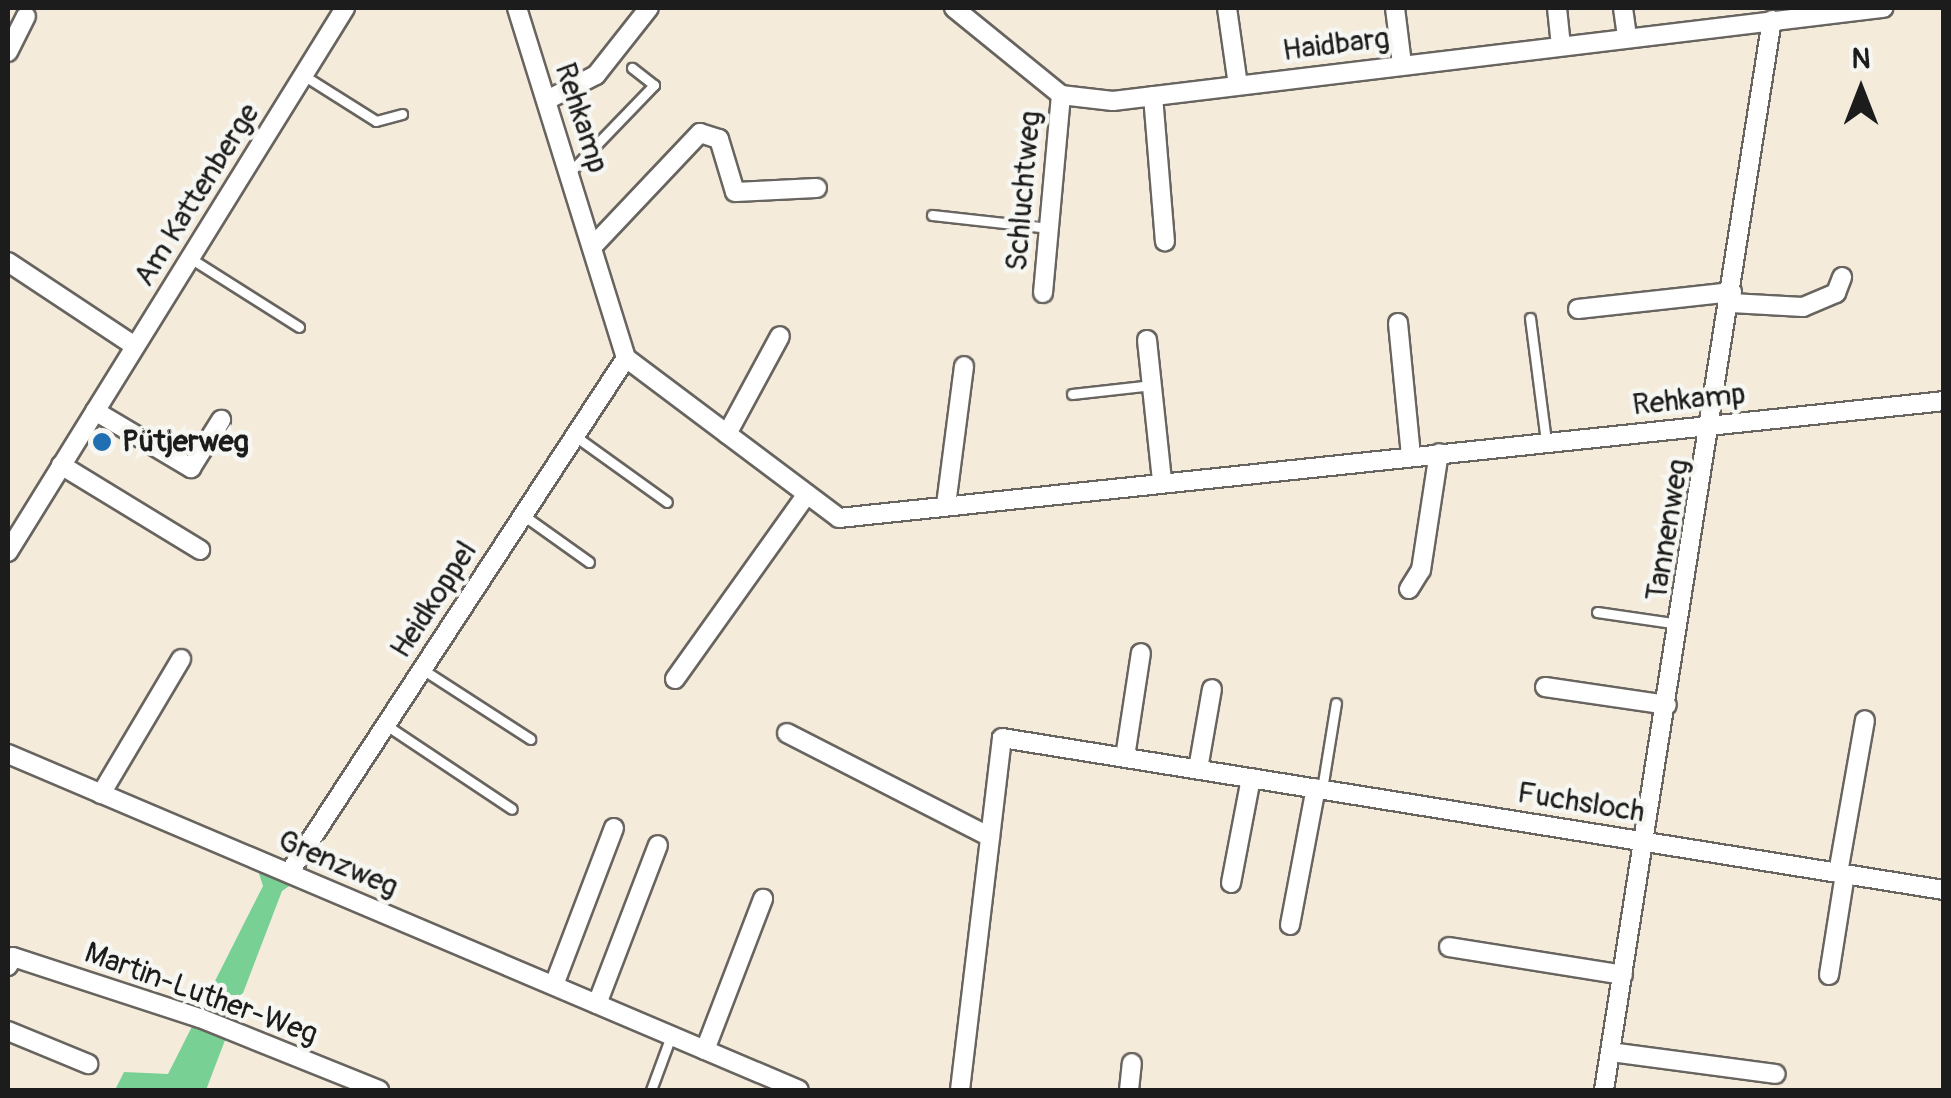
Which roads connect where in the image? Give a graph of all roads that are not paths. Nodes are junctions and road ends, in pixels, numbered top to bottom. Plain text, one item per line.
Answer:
1 (346, 8) edge
2 (517, 8) edge
3 (649, 8) edge
4 (954, 8) edge
5 (1226, 8) edge
6 (1395, 8) edge
7 (1556, 8) edge
8 (1623, 8) edge
9 (1884, 8) edge
10 (21, 14) edge
11 (1744, 15) edge
12 (1772, 20) junction
13 (1627, 36) junction
14 (1561, 44) junction
15 (8, 52) edge
16 (1402, 64) junction
17 (632, 68) dead end
18 (303, 76) junction
19 (1238, 85) junction
20 (1061, 94) junction
21 (1153, 96) junction
22 (547, 100) junction
23 (1113, 101) joint
24 (402, 114) dead end
25 (570, 172) junction
26 (817, 188) dead end
27 (932, 214) dead end
28 (1048, 228) junction
29 (1165, 242) dead end
30 (594, 245) junction
31 (190, 258) junction
32 (8, 262) edge
33 (1842, 277) dead end
34 (1042, 293) dead end
35 (1731, 298) junction
36 (1578, 310) dead end
37 (1530, 318) dead end
38 (1398, 323) dead end
39 (299, 327) dead end
40 (780, 336) dead end
41 (1148, 340) dead end
42 (135, 346) junction
43 (626, 358) junction
44 (964, 366) dead end
45 (1152, 385) junction
46 (1072, 394) dead end
47 (1944, 401) edge
48 (95, 411) junction
49 (221, 420) dead end
50 (1713, 425) junction
51 (726, 434) junction
52 (575, 436) junction
53 (1546, 442) junction
54 (1439, 453) junction
55 (1411, 456) junction
56 (62, 465) junction
57 (1162, 481) junction
58 (807, 494) junction
59 (667, 502) dead end
60 (946, 505) junction
61 (524, 514) junction
62 (200, 550) dead end
63 (8, 552) edge
64 (589, 562) dead end
65 (1409, 589) dead end
66 (1597, 612) dead end
67 (1680, 624) junction
68 (1141, 654) dead end
69 (181, 659) dead end
70 (422, 669) junction
71 (675, 679) dead end
72 (1545, 687) dead end
73 (1212, 690) dead end
74 (1336, 703) dead end
75 (1667, 705) junction
76 (1864, 720) dead end
77 (386, 725) junction
78 (787, 733) dead end
79 (530, 738) dead end
80 (8, 754) edge
81 (1125, 758) junction
82 (1198, 770) junction
83 (1251, 778) junction
84 (1319, 789) junction
85 (102, 794) junction
86 (512, 809) dead end
87 (614, 828) dead end
88 (990, 837) junction
89 (1644, 841) junction
90 (658, 845) dead end
91 (289, 874) junction
92 (1842, 874) junction
93 (1231, 882) dead end
94 (1944, 890) edge
95 (763, 899) dead end
96 (1290, 924) dead end
97 (1449, 947) dead end
98 (8, 966) edge
99 (1829, 975) dead end
100 (1623, 976) junction
101 (554, 985) junction
102 (597, 1004) junction
103 (8, 1032) edge
104 (671, 1036) junction
105 (705, 1050) junction
106 (1610, 1052) junction
107 (1132, 1063) dead end
108 (88, 1064) dead end
109 (1776, 1074) dead end
110 (379, 1090) edge
111 (651, 1090) edge
112 (800, 1090) edge
113 (960, 1090) edge
114 (1128, 1090) edge
115 (1604, 1090) edge

1 - 18 street, Am Kattenberge
2 - 22 street, Rehkamp
3 - 22 street
4 - 20 street, Schluchtweg
5 - 19 street
6 - 16 street
7 - 14 street
8 - 13 street
9 - 12 street, Haidbarg
10 - 15 street
11 - 12 street, Haidbarg
11 - 13 street, Haidbarg
12 - 35 street, Tannenweg
13 - 14 street, Haidbarg
14 - 16 street, Haidbarg
16 - 19 street, Haidbarg
17 - 25 lane
18 - 24 lane
18 - 31 street, Am Kattenberge
19 - 21 street, Haidbarg
20 - 23 street, Schluchtweg
20 - 28 street, Schluchtweg
21 - 23 street, Haidbarg
21 - 29 street
22 - 25 street, Rehkamp
25 - 30 street, Rehkamp
26 - 30 street, Rehkamp
27 - 28 lane
28 - 34 street, Schluchtweg
30 - 43 street, Rehkamp
31 - 39 lane
31 - 42 street, Am Kattenberge
32 - 42 street
33 - 35 street
35 - 36 street
35 - 50 street, Tannenweg
37 - 53 lane
38 - 55 street
40 - 51 street
41 - 45 street
42 - 48 street, Am Kattenberge
43 - 51 street, Rehkamp
43 - 52 street, Heidkoppel
44 - 60 street
45 - 46 lane
45 - 57 street
47 - 50 street, Rehkamp
48 - 49 street
48 - 56 street, Am Kattenberge
50 - 53 street, Rehkamp
50 - 67 street, Tannenweg
51 - 58 street, Rehkamp
52 - 59 lane
52 - 61 street, Heidkoppel
53 - 54 street, Rehkamp
54 - 55 street, Rehkamp
54 - 65 street
55 - 57 street, Rehkamp
56 - 62 street
56 - 63 street, Am Kattenberge
57 - 60 street, Rehkamp
58 - 60 street, Rehkamp
58 - 71 street
61 - 64 lane
61 - 70 street, Heidkoppel
66 - 67 lane
67 - 75 street, Tannenweg
68 - 81 street
69 - 85 street
70 - 77 street, Heidkoppel
70 - 79 lane
72 - 75 street
73 - 82 street
74 - 84 lane
75 - 89 street, Tannenweg
76 - 92 street
77 - 86 lane
77 - 91 street, Heidkoppel
78 - 88 street
80 - 85 street, Grenzweg
81 - 82 street, Fuchsloch
81 - 88 street, Fuchsloch
82 - 83 street, Fuchsloch
83 - 84 street, Fuchsloch
83 - 93 street
84 - 89 street, Fuchsloch
84 - 96 street
85 - 91 street, Grenzweg
87 - 101 street
88 - 113 street
89 - 92 street, Fuchsloch
89 - 100 street, Tannenweg
90 - 102 street
91 - 101 street, Grenzweg
92 - 94 street, Fuchsloch
92 - 99 street
95 - 105 street
97 - 100 street
98 - 110 street, Martin-Luther-Weg
100 - 106 street, Tannenweg
101 - 102 street, Grenzweg
102 - 104 street, Grenzweg
103 - 108 street
104 - 105 street, Grenzweg
104 - 111 lane
105 - 112 street, Grenzweg
106 - 109 street
106 - 115 street, Tannenweg
107 - 114 street

